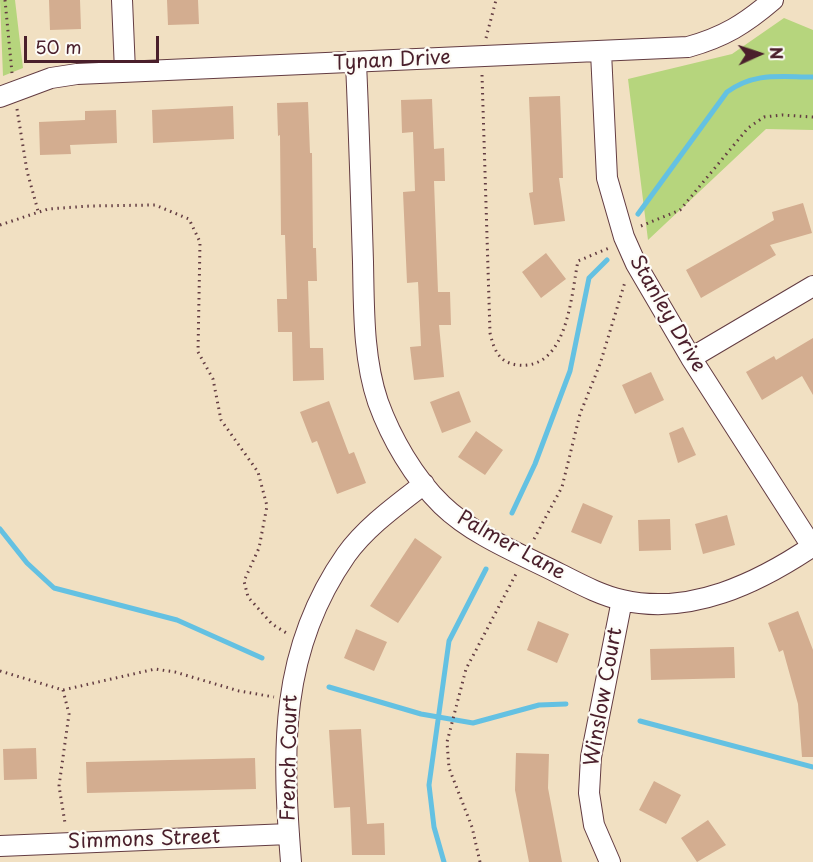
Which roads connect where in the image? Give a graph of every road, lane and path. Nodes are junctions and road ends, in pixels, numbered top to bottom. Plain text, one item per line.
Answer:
1 (122, 0) edge
2 (496, 0) edge
3 (774, 0) edge
4 (485, 39) dead end
5 (601, 52) junction
6 (356, 63) junction
7 (125, 71) junction
8 (482, 73) dead end
9 (0, 97) edge
10 (813, 117) edge
11 (0, 225) edge
12 (638, 227) dead end
13 (609, 248) dead end
14 (625, 280) dead end
15 (813, 286) edge
16 (691, 358) junction
17 (423, 484) junction
18 (534, 539) dead end
19 (813, 547) edge
20 (518, 571) dead end
21 (622, 600) junction
22 (302, 639) junction
23 (0, 671) edge
24 (63, 690) junction
25 (288, 699) junction
26 (65, 823) dead end
27 (289, 834) junction
28 (0, 846) edge
29 (291, 862) edge
30 (480, 862) edge
31 (610, 862) edge

1 - 7 street
2 - 4 path
3 - 5 street, Tynan Drive
5 - 6 street, Tynan Drive
5 - 16 street, Stanley Drive
6 - 7 street, Tynan Drive
6 - 17 street, Palmer Lane
7 - 9 street, Tynan Drive
8 - 13 path
10 - 12 path
11 - 22 path
14 - 18 path
15 - 16 street
16 - 19 street, Stanley Drive
17 - 21 street, Palmer Lane
17 - 22 street, French Court
19 - 21 street, Palmer Lane
20 - 30 path
21 - 31 street, Winslow Court
22 - 25 street, French Court
23 - 24 path
24 - 25 path
24 - 26 path
25 - 27 street, French Court
27 - 28 street, Simmons Street
27 - 29 street, French Court

